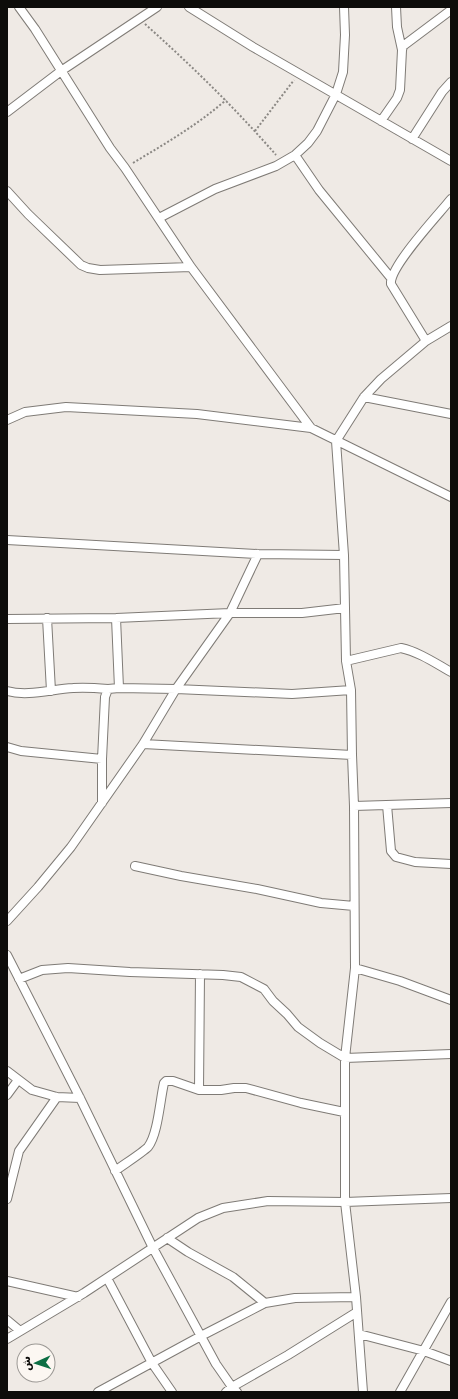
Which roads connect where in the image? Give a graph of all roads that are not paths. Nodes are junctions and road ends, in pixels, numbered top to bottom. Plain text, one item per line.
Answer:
1 (19, 7) edge
2 (157, 7) edge
3 (189, 7) edge
4 (344, 7) edge
5 (396, 7) edge
6 (451, 10) edge
7 (402, 50) junction
8 (61, 71) junction
9 (451, 82) edge
10 (336, 94) junction
11 (7, 112) edge
12 (381, 121) junction
13 (412, 139) junction
14 (295, 155) junction
15 (451, 162) edge
16 (7, 191) edge
17 (451, 199) edge
18 (159, 218) junction
19 (192, 267) junction
20 (391, 278) junction
21 (451, 326) edge
22 (426, 341) junction
23 (364, 397) junction
24 (451, 414) edge
25 (7, 420) edge
26 (310, 428) junction
27 (336, 441) junction
28 (451, 497) edge
29 (7, 540) edge
30 (258, 554) junction
31 (344, 555) junction
32 (345, 608) junction
33 (230, 613) junction
34 (7, 618) edge
35 (47, 618) junction
36 (116, 618) junction
37 (346, 661) junction
38 (451, 672) edge
39 (120, 688) junction
40 (108, 689) junction
41 (176, 689) junction
42 (351, 690) junction
43 (7, 691) edge
44 (51, 691) junction
45 (143, 744) junction
46 (7, 747) edge
47 (352, 755) junction
48 (102, 759) junction
49 (102, 803) junction
50 (451, 803) edge
51 (387, 805) junction
52 (354, 806) junction
53 (451, 864) edge
54 (135, 866) dead end
55 (354, 906) junction
56 (7, 921) edge
57 (7, 955) edge
58 (355, 968) junction
59 (200, 974) junction
60 (19, 979) junction
61 (451, 1000) edge
62 (451, 1054) edge
63 (345, 1058) junction
64 (7, 1071) edge
65 (18, 1080) junction
66 (199, 1090) junction
67 (7, 1095) edge
68 (58, 1097) junction
69 (80, 1098) junction
70 (344, 1112) junction
71 (115, 1171) junction
72 (451, 1198) edge
73 (7, 1199) edge
74 (345, 1202) junction
75 (167, 1238) junction
76 (153, 1248) junction
77 (107, 1278) junction
78 (7, 1281) edge
79 (78, 1297) junction
80 (356, 1297) junction
81 (451, 1302) edge
82 (266, 1303) junction
83 (357, 1312) junction
84 (7, 1320) edge
85 (20, 1330) junction
86 (358, 1334) junction
87 (201, 1336) junction
88 (7, 1339) edge
89 (424, 1352) junction
90 (451, 1361) edge
91 (152, 1363) junction
92 (232, 1390) edge
93 (98, 1392) edge
94 (172, 1392) edge
95 (363, 1392) edge
96 (400, 1392) edge

1 - 8 street
2 - 8 street
3 - 10 street
4 - 10 street
5 - 7 street
6 - 7 street
7 - 12 street
8 - 11 street
8 - 18 street
9 - 13 street
10 - 12 street
10 - 14 street
12 - 13 street
13 - 15 street
14 - 18 street
14 - 20 street
16 - 19 street
17 - 20 street
18 - 19 street
19 - 26 street
20 - 22 street
21 - 22 street
22 - 23 street
23 - 24 street
23 - 27 street
25 - 26 street
26 - 27 street
27 - 28 street
27 - 31 street
29 - 30 street
30 - 31 street
30 - 33 street
31 - 32 street
32 - 33 street
32 - 37 street
33 - 36 street
33 - 41 street
34 - 35 street
35 - 36 street
35 - 44 street
36 - 39 street
37 - 38 street
37 - 42 street
39 - 40 street
39 - 41 street
40 - 44 street
40 - 48 street
41 - 42 street
41 - 45 street
42 - 47 street
43 - 44 street
45 - 47 street
45 - 49 street
46 - 48 street
47 - 52 street
48 - 49 street
49 - 56 street
50 - 51 street
51 - 52 street
51 - 53 street
52 - 55 street
54 - 55 street
55 - 58 street
57 - 60 street
58 - 61 street
58 - 63 street
59 - 60 street
59 - 63 street
59 - 66 street
60 - 69 street
62 - 63 street
63 - 70 street
64 - 65 street
65 - 67 street
65 - 68 street
66 - 70 street
66 - 71 street
68 - 69 street
68 - 73 street
69 - 71 street
70 - 74 street
71 - 76 street
72 - 74 street
74 - 75 street
74 - 80 street
75 - 76 street
75 - 82 street
76 - 77 street
76 - 87 street
77 - 79 street
77 - 91 street
78 - 79 street
79 - 85 street
80 - 82 street
80 - 83 street
81 - 89 street
82 - 87 street
83 - 86 street
83 - 92 street
84 - 85 street
85 - 88 street
86 - 89 street
86 - 95 street
87 - 91 street
87 - 92 street
89 - 90 street
89 - 96 street
91 - 93 street
91 - 94 street

